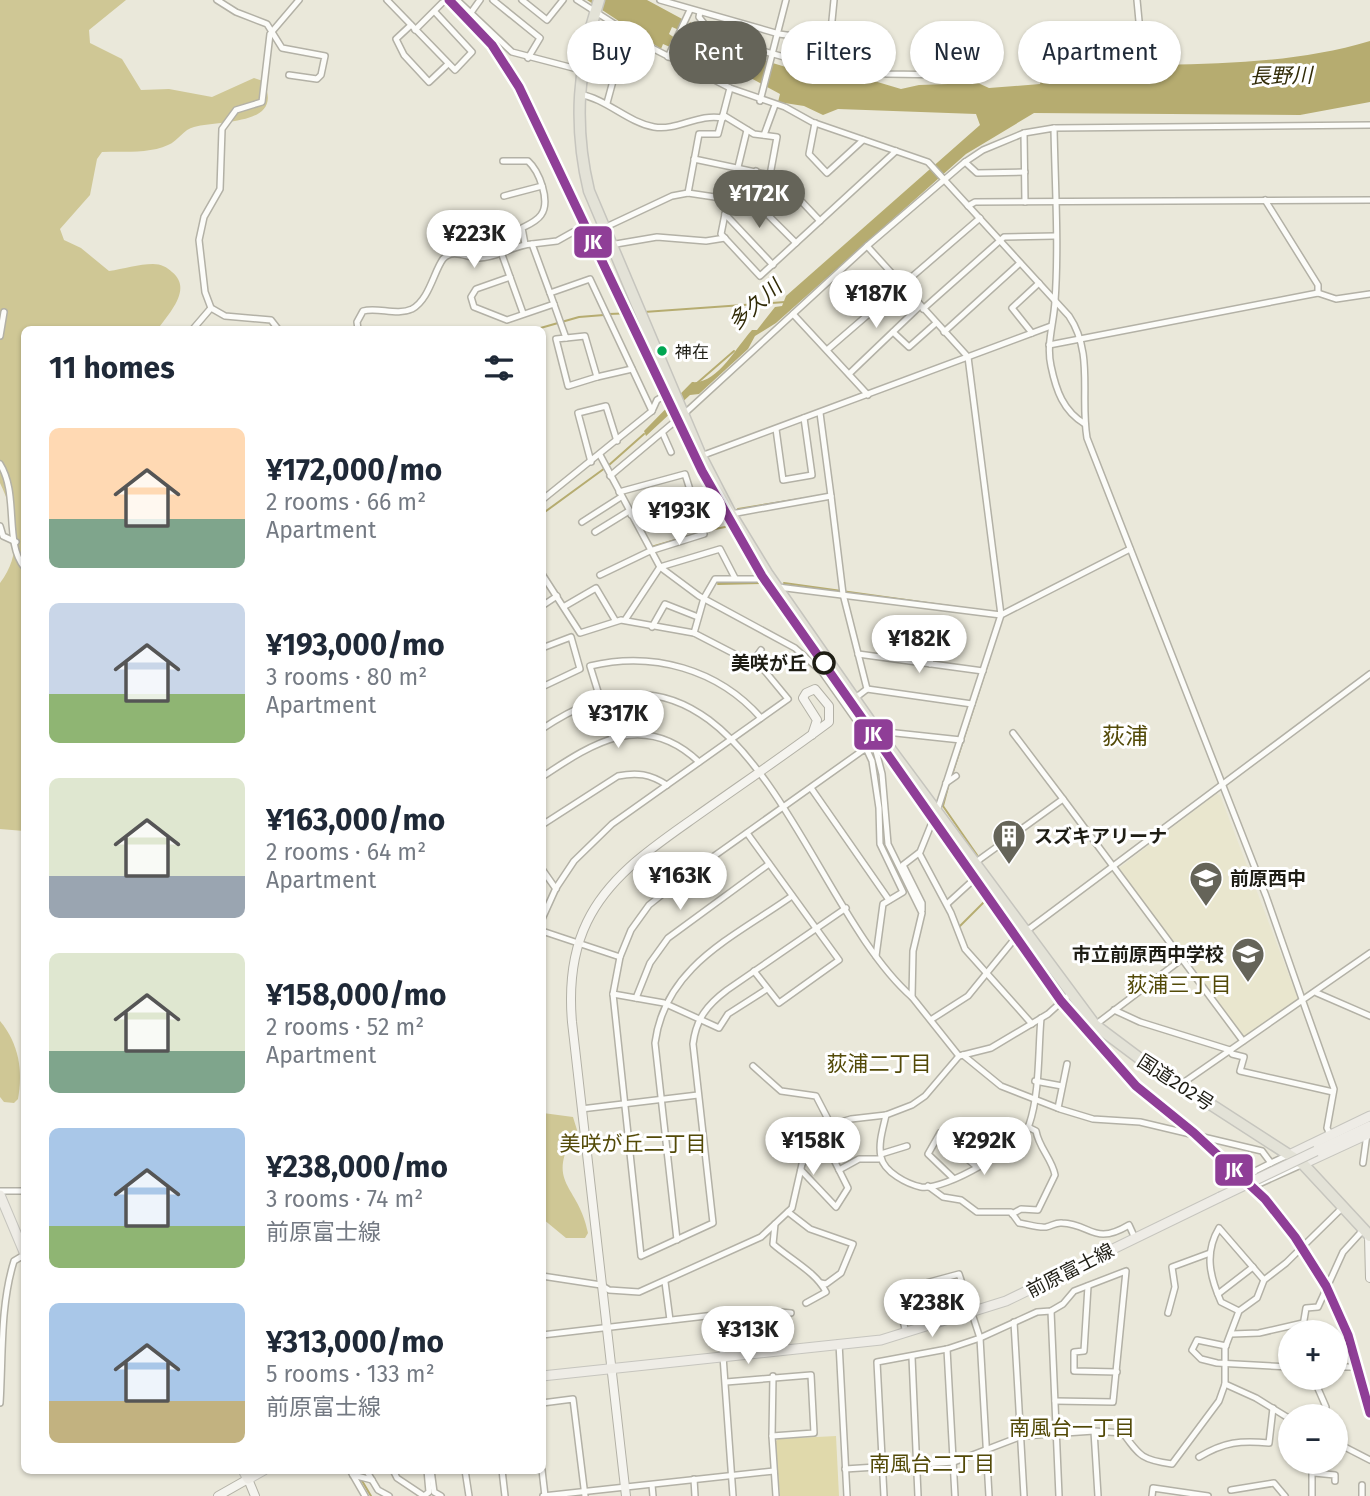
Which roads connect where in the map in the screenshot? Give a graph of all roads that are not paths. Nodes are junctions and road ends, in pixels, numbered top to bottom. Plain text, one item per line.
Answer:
1 (217, 0) edge
2 (299, 0) edge
3 (387, 0) edge
4 (457, 0) edge
5 (480, 0) edge
6 (493, 0) edge
7 (522, 0) edge
8 (563, 0) edge
9 (578, 0) edge
10 (660, 0) edge
11 (786, 0) edge
12 (834, 0) edge
13 (1137, 0) edge
14 (441, 1) edge
15 (676, 3) edge
16 (597, 4) edge
17 (690, 10) junction
18 (435, 12) junction
19 (700, 12) junction
20 (470, 14) junction
21 (617, 21) edge
22 (1139, 21) edge
23 (413, 28) junction
24 (272, 29) junction
25 (779, 34) junction
26 (655, 49) edge
27 (774, 55) junction
28 (668, 57) junction
29 (527, 58) junction
30 (448, 64) junction
31 (567, 67) edge
32 (910, 74) edge
33 (289, 75) dead end
34 (580, 84) edge
35 (612, 84) edge
36 (730, 88) junction
37 (579, 94) junction
38 (761, 99) junction
39 (607, 103) junction
40 (775, 104) junction
41 (723, 116) junction
42 (815, 123) junction
43 (1370, 125) edge
44 (1055, 128) junction
45 (747, 130) junction
46 (1024, 133) junction
47 (764, 135) junction
48 (863, 139) junction
49 (896, 151) junction
50 (694, 159) junction
51 (503, 161) dead end
52 (965, 162) junction
53 (738, 167) junction
54 (756, 171) junction
55 (1025, 172) junction
56 (770, 176) junction
57 (944, 179) junction
58 (542, 186) junction
59 (688, 193) junction
60 (504, 196) dead end
61 (729, 200) junction
62 (1265, 200) junction
63 (1370, 200) edge
64 (738, 202) junction
65 (1025, 202) junction
66 (1055, 202) junction
67 (968, 206) junction
68 (725, 214) junction
69 (980, 218) junction
70 (820, 221) junction
71 (603, 227) junction
72 (1055, 236) junction
73 (725, 238) junction
74 (1000, 240) junction
75 (796, 243) junction
76 (529, 244) junction
77 (610, 245) junction
78 (867, 246) junction
79 (501, 252) junction
80 (1020, 262) junction
81 (773, 265) junction
82 (510, 277) junction
83 (1039, 283) junction
84 (901, 285) junction
85 (551, 293) junction
86 (1318, 293) junction
87 (1370, 294) edge
88 (1055, 302) junction
89 (554, 304) junction
90 (922, 307) junction
91 (211, 308) junction
92 (4, 312) dead end
93 (523, 313) junction
94 (793, 314) junction
95 (936, 323) junction
96 (196, 326) edge
97 (276, 326) edge
98 (358, 326) edge
99 (1051, 326) junction
100 (893, 332) junction
101 (944, 332) junction
102 (1032, 333) junction
103 (0, 336) edge
104 (566, 338) junction
105 (1082, 339) junction
106 (1049, 345) junction
107 (827, 350) junction
108 (968, 357) junction
109 (632, 369) junction
110 (849, 374) junction
111 (597, 377) junction
112 (675, 391) junction
113 (868, 395) junction
114 (652, 411) junction
115 (820, 412) junction
116 (684, 414) junction
117 (804, 418) junction
118 (673, 424) dead end
119 (1085, 424) junction
120 (776, 429) junction
121 (663, 434) junction
122 (617, 441) junction
123 (671, 452) dead end
124 (600, 455) junction
125 (701, 456) junction
126 (591, 462) junction
127 (0, 464) edge
128 (610, 476) junction
129 (620, 494) junction
130 (831, 496) junction
131 (546, 497) edge
132 (657, 506) dead end
133 (630, 513) junction
134 (731, 514) junction
135 (582, 522) dead end
136 (0, 526) edge
137 (595, 532) dead end
138 (16, 541) junction
139 (1130, 549) junction
140 (650, 551) junction
141 (21, 557) edge
142 (660, 567) junction
143 (767, 573) junction
144 (600, 575) dead end
145 (735, 578) junction
146 (546, 580) edge
147 (778, 587) junction
148 (843, 592) junction
149 (557, 596) junction
150 (704, 598) junction
151 (546, 603) edge
152 (565, 606) junction
153 (1001, 615) junction
154 (698, 617) junction
155 (615, 620) junction
156 (625, 621) junction
157 (652, 627) junction
158 (694, 633) junction
159 (546, 646) edge
160 (761, 650) dead end
161 (858, 654) junction
162 (890, 658) junction
163 (752, 663) junction
164 (930, 664) junction
165 (983, 671) junction
166 (1370, 674) edge
167 (546, 685) edge
168 (867, 689) junction
169 (600, 699) junction
170 (854, 699) junction
171 (972, 704) junction
172 (761, 718) junction
173 (546, 727) edge
174 (877, 731) junction
175 (1013, 733) dead end
176 (812, 735) junction
177 (612, 737) junction
178 (733, 738) junction
179 (961, 740) junction
180 (699, 762) junction
181 (758, 772) junction
182 (546, 774) edge
183 (956, 776) dead end
184 (946, 783) junction
185 (667, 785) junction
186 (1221, 785) junction
187 (811, 788) junction
188 (1063, 799) junction
189 (783, 808) junction
190 (937, 810) junction
191 (546, 822) edge
192 (747, 833) junction
193 (919, 853) junction
194 (976, 862) junction
195 (769, 864) junction
196 (1112, 866) junction
197 (546, 875) edge
198 (970, 883) dead end
199 (556, 889) junction
200 (792, 896) junction
201 (889, 900) junction
202 (947, 904) junction
203 (846, 908) junction
204 (546, 910) edge
205 (922, 913) junction
206 (815, 928) junction
207 (546, 932) edge
208 (1025, 932) junction
209 (1012, 942) dead end
210 (578, 944) junction
211 (1370, 953) edge
212 (876, 956) junction
213 (620, 957) junction
214 (1182, 959) junction
215 (754, 971) junction
216 (985, 975) junction
217 (767, 989) junction
218 (1317, 993) junction
219 (613, 994) junction
220 (1070, 995) junction
221 (912, 997) junction
222 (636, 998) junction
223 (1302, 999) junction
224 (664, 1003) junction
225 (1114, 1010) junction
226 (1370, 1016) edge
227 (699, 1018) junction
228 (932, 1018) junction
229 (1041, 1018) junction
230 (1032, 1024) junction
231 (1095, 1025) junction
232 (1243, 1041) junction
233 (1230, 1050) junction
234 (961, 1055) junction
235 (1067, 1064) dead end
236 (752, 1066) dead end
237 (1035, 1081) junction
238 (1062, 1086) junction
239 (1181, 1086) junction
240 (1333, 1092) junction
241 (698, 1095) junction
242 (1034, 1099) junction
243 (661, 1101) junction
244 (624, 1104) junction
245 (1058, 1108) junction
246 (581, 1109) junction
247 (886, 1115) junction
248 (1370, 1116) edge
249 (831, 1125) junction
250 (1028, 1127) junction
251 (1369, 1131) edge
252 (940, 1133) dead end
253 (953, 1133) dead end
254 (1330, 1134) junction
255 (820, 1141) junction
256 (907, 1146) dead end
257 (1289, 1155) junction
258 (881, 1157) junction
259 (1271, 1163) junction
260 (1363, 1163) dead end
261 (1303, 1164) junction
262 (977, 1167) junction
263 (801, 1170) junction
264 (839, 1170) junction
265 (953, 1178) junction
266 (928, 1186) junction
267 (21, 1191) edge
268 (0, 1193) edge
269 (1344, 1206) junction
270 (788, 1212) junction
271 (1012, 1214) junction
272 (4, 1217) edge
273 (713, 1223) junction
274 (775, 1224) junction
275 (718, 1230) dead end
276 (1368, 1231) edge
277 (1134, 1236) junction
278 (677, 1240) junction
279 (724, 1243) dead end
280 (21, 1248) edge
281 (729, 1251) junction
282 (1210, 1253) junction
283 (21, 1257) edge
284 (1253, 1267) junction
285 (546, 1277) edge
286 (1370, 1278) edge
287 (1264, 1280) junction
288 (665, 1282) junction
289 (821, 1283) junction
290 (601, 1285) junction
291 (1088, 1286) junction
292 (1218, 1294) junction
293 (806, 1303) dead end
294 (1051, 1311) junction
295 (1239, 1311) junction
296 (791, 1313) dead end
297 (971, 1313) junction
298 (1168, 1313) dead end
299 (720, 1314) junction
300 (670, 1320) junction
301 (1304, 1320) edge
302 (1014, 1322) junction
303 (606, 1327) junction
304 (1278, 1329) edge
305 (906, 1333) junction
306 (546, 1334) edge
307 (1232, 1334) junction
308 (980, 1338) junction
309 (839, 1343) junction
310 (1226, 1346) junction
311 (947, 1349) junction
312 (724, 1356) junction
313 (912, 1357) junction
314 (1224, 1363) junction
315 (1278, 1366) edge
316 (1348, 1367) edge
317 (1355, 1367) dead end
318 (611, 1368) junction
319 (1117, 1372) junction
320 (546, 1376) edge
321 (774, 1376) junction
322 (726, 1382) junction
323 (1225, 1384) junction
324 (1055, 1401) junction
325 (546, 1402) edge
326 (0, 1403) edge
327 (1273, 1408) junction
328 (1278, 1411) edge
329 (1094, 1431) junction
330 (1056, 1435) junction
331 (772, 1436) junction
332 (1022, 1436) junction
333 (1348, 1449) edge
334 (986, 1450) junction
335 (1199, 1457) dead end
336 (1370, 1460) edge
337 (954, 1462) junction
338 (916, 1464) junction
339 (883, 1466) junction
340 (845, 1469) junction
341 (774, 1471) junction
342 (246, 1474) edge
343 (354, 1474) edge
344 (368, 1474) edge
345 (395, 1474) edge
346 (429, 1474) edge
347 (430, 1474) edge
348 (466, 1474) edge
349 (502, 1474) edge
350 (542, 1474) edge
351 (1314, 1474) edge
352 (1324, 1474) edge
353 (732, 1475) junction
354 (694, 1479) junction
355 (372, 1480) junction
356 (1335, 1481) dead end
357 (652, 1485) junction
358 (1362, 1485) dead end
359 (1230, 1490) dead end
360 (626, 1492) edge
361 (584, 1494) edge
362 (1186, 1494) edge
363 (218, 1496) edge
364 (255, 1496) edge
365 (365, 1496) edge
366 (389, 1496) edge
367 (441, 1496) edge
368 (469, 1496) edge
369 (505, 1496) edge
370 (544, 1496) edge
371 (653, 1496) edge
372 (695, 1496) edge
373 (733, 1496) edge
374 (776, 1496) edge
375 (847, 1496) edge
376 (884, 1496) edge
377 (918, 1496) edge
378 (955, 1496) edge
379 (989, 1496) edge
380 (1024, 1496) edge
381 (1059, 1496) edge
382 (1098, 1496) edge
383 (1152, 1496) edge
384 (1208, 1496) edge
385 (1285, 1496) edge
386 (1312, 1496) edge
387 (1362, 1496) edge

1 - 24 street
2 - 24 street
3 - 23 street
4 - 20 street
5 - 20 street
6 - 29 street
7 - 8 street
9 - 16 street
10 - 15 street
11 - 25 street
12 - 25 street
13 - 22 street
14 - 18 street
15 - 17 street
16 - 21 street
17 - 19 street
17 - 28 street
18 - 23 street
18 - 30 street
19 - 25 street
19 - 27 street
20 - 29 street
23 - 30 street
23 - 30 street
24 - 33 street
24 - 91 street
25 - 27 street
26 - 28 street
27 - 32 street
27 - 38 street
28 - 36 street
29 - 31 street
34 - 37 highway
35 - 39 street
36 - 38 street
36 - 41 street
37 - 39 street
37 - 71 highway
38 - 40 street
39 - 41 street
40 - 42 street
40 - 47 street
41 - 45 street
41 - 50 street
42 - 48 street
42 - 48 street
43 - 44 street
44 - 46 street
44 - 66 street
45 - 47 street
45 - 53 street
46 - 52 street
46 - 55 street
47 - 56 street
48 - 49 street
49 - 57 street
49 - 70 street
50 - 53 street
50 - 59 street
51 - 58 street
52 - 55 street
52 - 57 street
53 - 54 street
54 - 56 street
54 - 64 street
55 - 65 street
56 - 70 street
57 - 67 street
57 - 78 street
58 - 60 street
58 - 76 street
59 - 61 street
59 - 71 street
61 - 64 street
61 - 68 street
62 - 63 street
62 - 66 street
62 - 86 street
64 - 75 street
65 - 66 street
65 - 67 street
66 - 72 street
67 - 69 street
68 - 73 street
68 - 81 street
69 - 74 street
69 - 84 street
70 - 75 street
71 - 76 street
71 - 77 highway
72 - 74 street
72 - 88 street
73 - 77 street
73 - 81 street
74 - 80 street
74 - 90 street
75 - 81 street
76 - 79 street
76 - 85 street
77 - 112 highway
78 - 84 street
78 - 94 street
79 - 82 street
79 - 98 street
80 - 83 street
80 - 101 street
82 - 93 street
82 - 93 street
83 - 88 street
83 - 102 street
84 - 90 street
84 - 107 street
85 - 89 street
85 - 109 street
86 - 87 street
86 - 105 street
88 - 99 street
88 - 105 street
89 - 93 street
89 - 104 street
90 - 95 street
90 - 100 street
91 - 96 street
91 - 97 street
92 - 103 street
94 - 107 street
94 - 116 street
95 - 100 street
95 - 101 street
99 - 102 street
99 - 106 street
100 - 110 street
101 - 108 street
102 - 108 street
104 - 111 street
104 - 111 street
105 - 106 street
105 - 119 street
106 - 119 street
107 - 110 street
108 - 113 street
108 - 153 street
109 - 111 street
109 - 114 street
110 - 113 street
112 - 114 street
112 - 116 highway, 国道202号
113 - 115 street
114 - 122 street
115 - 117 street
115 - 130 street
116 - 125 highway, 国道202号
117 - 120 street
117 - 120 street
118 - 121 street
119 - 139 street
120 - 125 street
121 - 123 street
121 - 128 street
122 - 124 street
122 - 126 street
124 - 126 street
124 - 128 street
125 - 134 highway, 国道202号
126 - 131 street
127 - 138 street
128 - 129 street
129 - 133 street
129 - 135 street
129 - 140 street
130 - 134 street
130 - 148 street
132 - 133 street
133 - 137 street
133 - 140 street
134 - 143 highway, 国道202号
136 - 138 street
138 - 141 street
139 - 153 street
139 - 186 street
140 - 142 street
140 - 144 street
142 - 145 street
142 - 150 street
142 - 156 street
143 - 145 street
143 - 147 highway, 国道202号
145 - 150 street
146 - 149 street
147 - 148 street
147 - 170 highway, 国道202号
148 - 153 street
148 - 161 street
149 - 151 street
149 - 152 street
150 - 154 street
150 - 205 street
152 - 155 street
152 - 155 street
153 - 165 street
154 - 157 street
154 - 158 street
155 - 156 street
156 - 157 street
157 - 158 street
158 - 163 street
159 - 167 street
160 - 163 street
161 - 162 street
161 - 168 street
162 - 164 street
162 - 164 street
163 - 172 street
164 - 165 street
165 - 171 street
166 - 186 street
168 - 170 street
168 - 171 street
169 - 172 street
169 - 173 street
169 - 177 street
169 - 178 street
170 - 174 highway, 国道202号
171 - 179 street
172 - 178 street
174 - 179 street
174 - 190 highway, 国道202号
175 - 188 street
176 - 176 street
176 - 181 street
177 - 180 street
177 - 182 street
178 - 180 street
178 - 181 street
179 - 184 street
180 - 185 street
181 - 189 street
181 - 210 street
183 - 184 street
184 - 190 street
185 - 191 street
185 - 199 street
186 - 196 street
186 - 223 street
187 - 189 street
187 - 201 street
187 - 201 street
188 - 194 street
188 - 196 street
189 - 192 street
189 - 203 street
190 - 193 street
190 - 194 highway, 国道202号
192 - 195 street
192 - 213 street
193 - 202 street
193 - 205 street
194 - 208 highway, 国道202号
195 - 200 street
195 - 222 street
196 - 208 street
196 - 214 street
197 - 199 street
198 - 202 street
199 - 204 street
200 - 206 street
200 - 224 street
201 - 212 street
202 - 216 street
203 - 206 street
203 - 212 street
205 - 221 street
206 - 215 street
206 - 217 street
207 - 210 street
208 - 220 highway, 国道202号
209 - 216 street
210 - 213 street
210 - 246 street
211 - 218 street
212 - 221 street
213 - 219 street
214 - 225 street
214 - 232 street
215 - 217 street
215 - 227 street
216 - 228 street
216 - 230 street
217 - 227 street
218 - 223 street
218 - 226 street
219 - 222 street
219 - 244 street
220 - 229 street
220 - 231 highway, 国道202号
221 - 228 street
222 - 224 street
223 - 232 street
223 - 240 street
224 - 227 street
224 - 243 street
225 - 231 street
225 - 233 street
227 - 241 street
228 - 234 street
229 - 230 street
229 - 237 street
230 - 234 street
231 - 239 highway, 国道202号
232 - 233 street
233 - 239 street
233 - 240 street
234 - 242 street
234 - 247 street
235 - 238 street
236 - 249 street
237 - 238 street
237 - 242 street
238 - 245 street
239 - 257 highway, 国道202号
240 - 254 street
241 - 243 street
241 - 273 street
242 - 245 street
242 - 250 street
243 - 244 street
243 - 278 street
244 - 246 street
244 - 278 street
245 - 259 street
246 - 290 street
247 - 249 street
247 - 258 street
248 - 254 main road
249 - 255 street
250 - 262 street
250 - 271 street
251 - 260 street
251 - 261 main road
251 - 277 main road, 前原富士線, bridge
252 - 265 street
253 - 262 street
254 - 257 main road
255 - 263 street
255 - 264 street
256 - 258 street
257 - 259 street
257 - 261 highway, 国道202号
258 - 264 street
258 - 266 street
259 - 261 street
261 - 269 highway, 国道202号
262 - 265 street
263 - 264 street
263 - 270 street
265 - 266 street
266 - 271 street
267 - 268 street
268 - 272 main road
269 - 276 highway, 国道202号
269 - 287 street
270 - 274 street
270 - 289 street
271 - 277 street
272 - 280 main road
273 - 275 street
273 - 278 street
274 - 281 street
274 - 289 street
276 - 286 street
276 - 301 street
277 - 297 main road, 前原富士線
279 - 281 street
281 - 288 street
282 - 284 street
282 - 292 street
282 - 298 street
283 - 326 street
284 - 287 street
284 - 292 street
285 - 290 street
287 - 295 street
288 - 290 street
288 - 300 street
289 - 293 street
290 - 303 street
291 - 294 street
291 - 319 street
291 - 319 street
292 - 295 street
294 - 302 street
294 - 324 street
295 - 307 street
296 - 299 street
297 - 305 main road, 前原富士線
297 - 305 street
297 - 308 street
299 - 300 street
299 - 312 street
300 - 303 street
302 - 308 street
302 - 332 street
303 - 306 street
303 - 318 street
304 - 307 street
305 - 309 main road, 前原富士線
307 - 310 street
308 - 311 street
308 - 334 street
309 - 312 main road, 前原富士線
309 - 340 street
310 - 314 street
310 - 314 street
311 - 313 street
311 - 337 street
312 - 318 main road, 前原富士線
312 - 322 street
313 - 338 street
313 - 339 street
314 - 315 street
314 - 323 street
316 - 317 street
318 - 320 main road, 前原富士線
318 - 360 street
319 - 324 street
321 - 322 street
321 - 331 street
321 - 331 street
322 - 353 street
323 - 327 street
323 - 329 street
324 - 330 street
325 - 361 street
327 - 328 street
327 - 335 street
329 - 330 street
329 - 382 street
330 - 332 street
330 - 381 street
331 - 341 street
332 - 334 street
332 - 380 street
333 - 336 street
334 - 337 street
334 - 379 street
337 - 338 street
337 - 378 street
338 - 339 street
338 - 377 street
339 - 340 street
339 - 376 street
340 - 375 street
341 - 353 street
341 - 374 street
342 - 363 street
342 - 364 street
343 - 355 street
343 - 365 street
344 - 355 street
345 - 346 street
347 - 367 street
348 - 368 street
349 - 369 street
350 - 370 street
351 - 386 street
352 - 356 street
353 - 354 street
353 - 373 street
354 - 357 street
354 - 372 street
355 - 366 street
357 - 360 street
357 - 371 street
358 - 387 street
359 - 385 street
360 - 361 street
361 - 370 street
362 - 383 street
362 - 384 street

